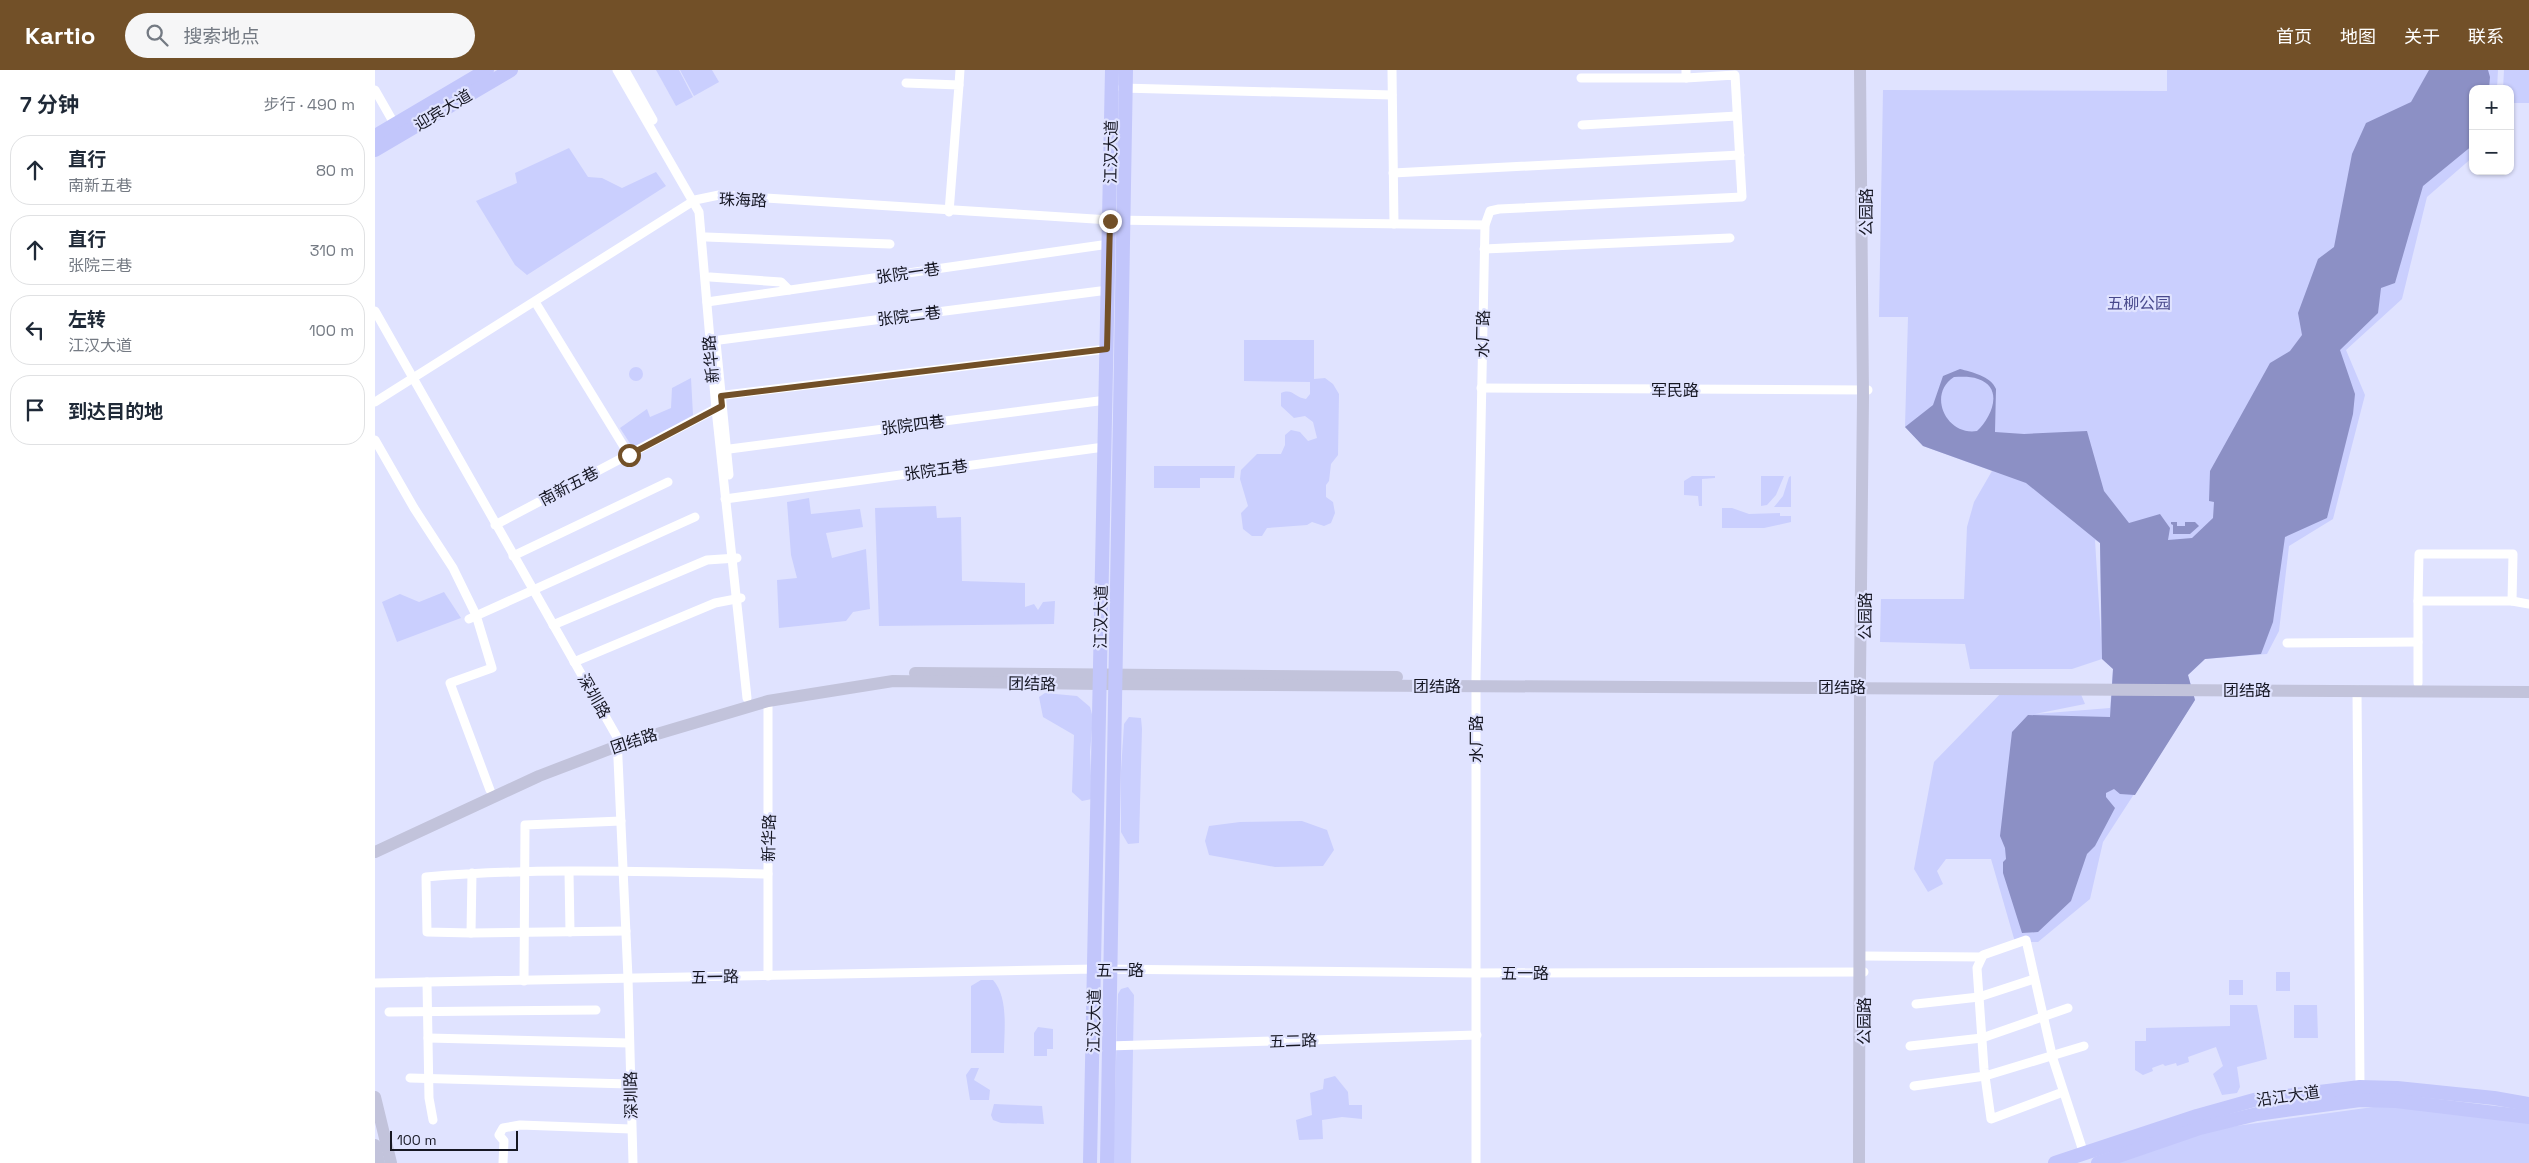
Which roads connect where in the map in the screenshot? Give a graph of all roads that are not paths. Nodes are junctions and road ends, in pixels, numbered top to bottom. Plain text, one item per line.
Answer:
1 (487, 70) edge
2 (511, 70) edge
3 (617, 70) edge
4 (625, 70) edge
5 (960, 70) edge
6 (1113, 70) edge
7 (1125, 70) edge
8 (1392, 70) edge
9 (1860, 70) edge
10 (1865, 70) edge
11 (1686, 74) edge
12 (1581, 78) dead end
13 (906, 83) dead end
14 (959, 85) junction
15 (1119, 88) junction
16 (375, 90) edge
17 (1392, 95) junction
18 (1119, 104) junction
19 (1737, 116) junction
20 (395, 125) junction
21 (1582, 125) dead end
22 (375, 136) edge
23 (375, 150) edge
24 (1740, 155) junction
25 (1393, 173) junction
26 (697, 201) junction
27 (949, 210) junction
28 (1125, 220) junction
29 (1110, 221) junction
30 (1395, 224) junction
31 (1485, 225) junction
32 (706, 237) junction
33 (1730, 238) dead end
34 (891, 244) dead end
35 (1109, 245) junction
36 (1484, 249) junction
37 (710, 276) junction
38 (789, 290) junction
39 (1108, 292) junction
40 (709, 303) junction
41 (537, 305) junction
42 (375, 311) edge
43 (713, 342) junction
44 (1107, 349) junction
45 (414, 380) junction
46 (1481, 388) junction
47 (1866, 390) junction
48 (718, 396) junction
49 (1106, 400) junction
50 (375, 404) edge
51 (719, 407) junction
52 (375, 440) edge
53 (1105, 448) junction
54 (723, 450) junction
55 (629, 455) junction
56 (668, 482) dead end
57 (728, 498) junction
58 (695, 516) dead end
59 (495, 525) junction
60 (513, 556) junction
61 (734, 558) junction
62 (533, 590) junction
63 (739, 599) junction
64 (2418, 601) junction
65 (2512, 601) junction
66 (2529, 604) edge
67 (473, 617) junction
68 (553, 625) junction
69 (2418, 642) junction
70 (2287, 643) dead end
71 (574, 662) junction
72 (1100, 679) junction
73 (1115, 679) junction
74 (1476, 682) junction
75 (1863, 683) junction
76 (2418, 683) junction
77 (2529, 683) edge
78 (2219, 686) junction
79 (2357, 690) junction
80 (2529, 692) edge
81 (749, 698) junction
82 (768, 701) junction
83 (617, 741) junction
84 (490, 790) junction
85 (621, 821) junction
86 (375, 843) edge
87 (375, 852) edge
88 (623, 871) junction
89 (525, 872) junction
90 (569, 872) junction
91 (472, 873) junction
92 (768, 874) junction
93 (626, 931) junction
94 (524, 932) junction
95 (570, 932) junction
96 (471, 933) junction
97 (1864, 956) junction
98 (1982, 957) junction
99 (1095, 970) junction
100 (1109, 970) junction
101 (1862, 972) junction
102 (1477, 973) junction
103 (768, 976) junction
104 (628, 978) junction
105 (2034, 979) junction
106 (524, 981) junction
107 (427, 982) junction
108 (375, 983) edge
109 (1979, 997) junction
110 (1916, 1004) dead end
111 (2068, 1008) dead end
112 (596, 1010) dead end
113 (427, 1011) junction
114 (389, 1012) dead end
115 (2042, 1016) junction
116 (1477, 1035) junction
117 (428, 1038) junction
118 (1982, 1038) junction
119 (629, 1043) junction
120 (1108, 1046) junction
121 (1910, 1046) dead end
122 (2084, 1046) dead end
123 (2052, 1056) junction
124 (1985, 1076) junction
125 (410, 1078) dead end
126 (429, 1078) junction
127 (630, 1084) junction
128 (1914, 1086) dead end
129 (2360, 1086) junction
130 (2063, 1092) junction
131 (375, 1097) edge
132 (2529, 1104) edge
133 (2529, 1117) edge
134 (433, 1120) dead end
135 (631, 1129) junction
136 (375, 1145) edge
137 (2084, 1154) junction
138 (379, 1163) edge
139 (391, 1163) edge
140 (503, 1163) edge
141 (633, 1163) edge
142 (1090, 1163) edge
143 (1107, 1163) edge
144 (1476, 1163) edge
145 (1859, 1163) edge
146 (1863, 1163) edge
147 (2055, 1163) edge
148 (2098, 1163) edge

1 - 20 main road, 迎宾大道
2 - 23 main road, 迎宾大道
3 - 26 street, 新华路
4 - 26 street, 新华路
5 - 14 street
6 - 7 main road
6 - 15 main road, 江汉大道
7 - 15 main road, 江汉大道
8 - 17 street
9 - 47 main road
10 - 47 main road, 公园路
11 - 12 street
11 - 19 street
13 - 14 street
14 - 27 street
15 - 17 street
15 - 18 main road, 江汉大道
16 - 20 street
17 - 25 street
18 - 28 main road, 江汉大道
18 - 29 main road, 江汉大道
19 - 21 street
19 - 24 street
20 - 22 main road, 迎宾大道
24 - 25 street
24 - 31 street
25 - 30 street
26 - 27 street, 珠海路
26 - 32 street, 新华路
26 - 40 street, 新华路
26 - 41 street, 珠海路
26 - 45 street, 珠海路
27 - 29 street, 珠海路
28 - 29 street, 珠海路
28 - 30 street, 珠海路
28 - 73 main road, 江汉大道
29 - 35 main road, 江汉大道
30 - 31 street, 珠海路
31 - 36 street, 水厂路
32 - 34 street
32 - 37 street, 新华路
33 - 36 street
35 - 38 street, 张院一巷
35 - 39 main road, 江汉大道
35 - 40 street, 张院一巷
36 - 46 street, 水厂路
37 - 38 street
37 - 40 street, 新华路
38 - 40 street, 张院一巷
39 - 43 street, 张院二巷
39 - 44 main road, 江汉大道
40 - 43 street, 新华路
41 - 45 street, 珠海路
41 - 55 street
42 - 45 street, 深圳路
43 - 48 street, 新华路
44 - 48 street
44 - 49 main road, 江汉大道
45 - 50 street, 珠海路
45 - 59 street, 深圳路
46 - 47 street, 军民路
46 - 74 street, 水厂路
47 - 75 main road, 公园路
48 - 51 street, 新华路
49 - 53 main road, 江汉大道
49 - 54 street, 张院四巷
51 - 54 street, 新华路
51 - 55 street, 南新五巷
52 - 67 street
53 - 57 street, 张院五巷
53 - 72 main road, 江汉大道
54 - 57 street, 新华路
55 - 59 street, 南新五巷
56 - 60 street
57 - 61 street, 新华路
58 - 62 street
59 - 60 street, 深圳路
60 - 62 street, 深圳路
61 - 63 street, 新华路
61 - 68 street
62 - 67 street
62 - 68 street, 深圳路
63 - 71 street
63 - 81 street, 新华路
64 - 65 street
64 - 65 street
64 - 69 street
65 - 66 street
67 - 84 street
68 - 71 street, 深圳路
69 - 70 street
69 - 76 street
71 - 83 street, 深圳路
72 - 73 main road, 团结路
72 - 81 main road, 团结路
72 - 82 main road, 团结路
72 - 99 main road, 江汉大道
73 - 74 main road, 团结路
73 - 100 main road, 江汉大道
74 - 75 main road, 团结路
74 - 102 street, 水厂路
75 - 78 main road, 团结路
75 - 97 main road, 公园路
75 - 101 main road
76 - 77 main road, 团结路
76 - 78 main road, 团结路
78 - 79 main road, 团结路
79 - 80 main road, 团结路
79 - 129 street
81 - 83 main road, 团结路
82 - 83 main road, 团结路
82 - 92 street, 新华路
83 - 84 main road, 团结路
83 - 85 street, 深圳路
83 - 87 main road, 团结路
84 - 86 main road, 团结路
85 - 88 street, 深圳路
85 - 89 street
88 - 90 street
88 - 92 street
88 - 93 street, 深圳路
89 - 90 street
89 - 91 street
89 - 94 street
90 - 95 street
91 - 96 street
91 - 96 street
92 - 103 street, 新华路
93 - 95 street
93 - 104 street, 深圳路
94 - 95 street
94 - 96 street
94 - 106 street
97 - 98 street
97 - 101 main road, 公园路
98 - 105 street
98 - 109 street
99 - 100 street, 五一路
99 - 103 street, 五一路
99 - 142 main road, 江汉大道
100 - 102 street, 五一路
100 - 120 main road, 江汉大道
101 - 102 street, 五一路
101 - 145 main road
101 - 146 main road, 公园路
102 - 116 street, 水厂路
103 - 104 street, 五一路
104 - 106 street, 五一路
104 - 119 street, 深圳路
105 - 109 street
105 - 115 street
106 - 107 street, 五一路
107 - 108 street, 五一路
107 - 113 street
109 - 110 street
109 - 118 street
111 - 115 street
112 - 113 street
113 - 114 street
113 - 117 street
115 - 118 street
115 - 123 street
116 - 120 street, 五二路
116 - 144 street, 水厂路
117 - 119 street
117 - 126 street
118 - 121 street
118 - 124 street
119 - 127 street, 深圳路
120 - 143 main road, 江汉大道
122 - 123 street
123 - 124 street
123 - 130 street
124 - 128 street
124 - 130 street
125 - 126 street
126 - 127 street
126 - 134 street
127 - 135 street, 深圳路
129 - 132 main road, 沿江大道
129 - 137 main road, 沿江大道
130 - 137 street
131 - 139 main road
133 - 148 main road, 沿江大道
135 - 140 street
135 - 141 street, 深圳路
136 - 138 main road
137 - 147 main road, 沿江大道

